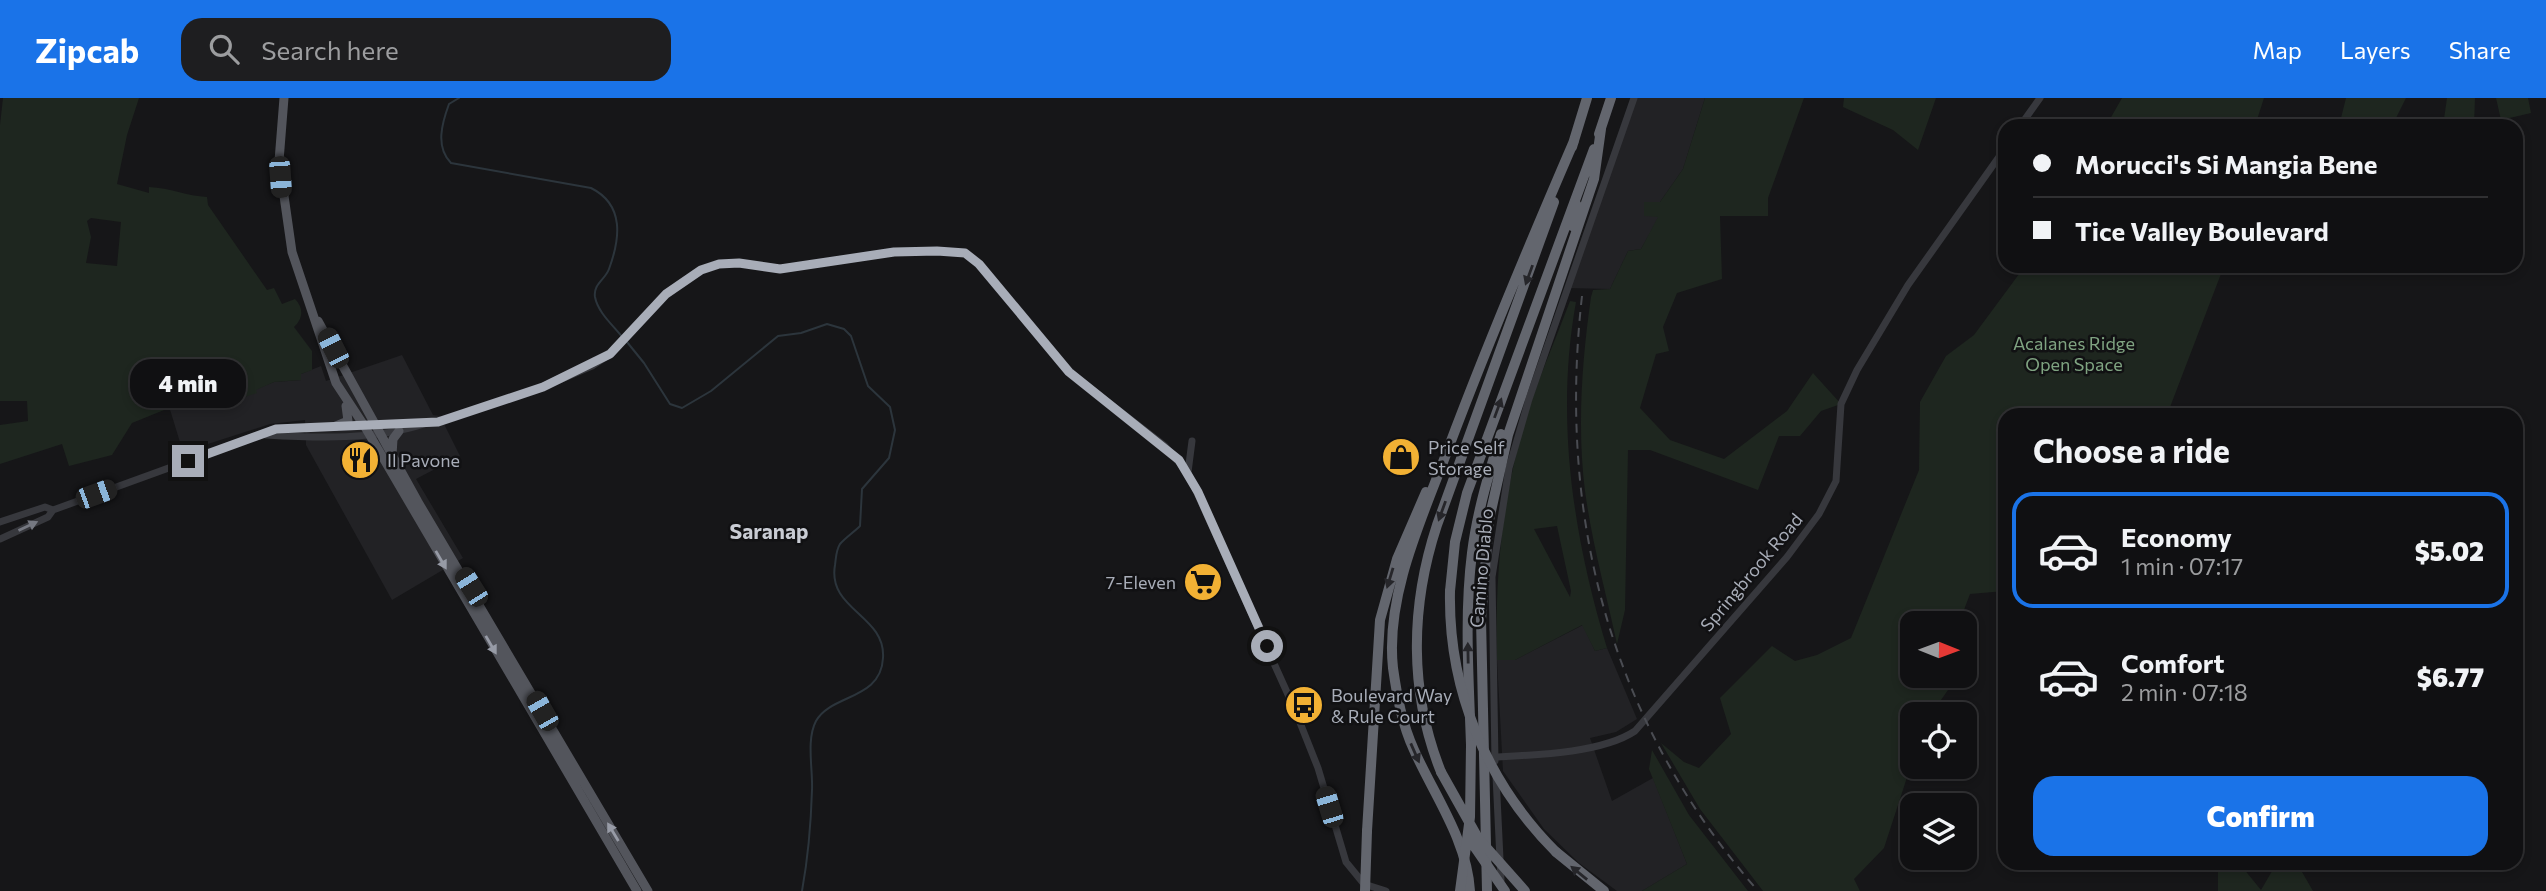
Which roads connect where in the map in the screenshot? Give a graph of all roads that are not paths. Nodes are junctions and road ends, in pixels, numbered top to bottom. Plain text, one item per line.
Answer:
1 (284, 98) edge
2 (1587, 98) edge
3 (1611, 98) edge
4 (1634, 98) edge
5 (2040, 98) edge
6 (2025, 119) edge
7 (1601, 129) junction
8 (1574, 141) junction
9 (1998, 158) edge
10 (1576, 204) junction
11 (315, 317) junction
12 (341, 392) junction
13 (427, 423) junction
14 (310, 426) junction
15 (337, 426) junction
16 (377, 429) junction
17 (366, 430) junction
18 (399, 431) junction
19 (265, 435) junction
20 (281, 436) junction
21 (1192, 441) dead end
22 (392, 457) junction
23 (1439, 472) junction
24 (1188, 473) junction
25 (52, 510) junction
26 (0, 522) edge
27 (0, 539) edge
28 (1495, 757) junction
29 (1441, 772) junction
30 (637, 891) edge
31 (648, 891) edge
32 (1365, 891) edge
33 (1386, 891) edge
34 (1460, 891) edge
35 (1471, 891) edge
36 (1487, 891) edge
37 (1506, 891) edge
38 (1525, 891) edge
39 (1604, 891) edge

1 - 11 main road
2 - 8 highway
3 - 7 highway
4 - 28 street, Camino Diablo
5 - 6 street
7 - 10 highway
7 - 36 highway
8 - 23 highway
8 -> 29 highway
9 - 28 street, Springbrook Road
34 -> 10 highway, bridge
39 -> 10 highway, bridge
11 - 12 main road
11 - 16 main road
12 - 15 main road
12 - 17 main road
13 - 16 street
13 - 18 street
13 - 24 street
14 - 15 street
14 - 19 street
14 - 20 street
15 - 17 street
16 - 17 street
16 - 18 street
16 - 22 main road
17 - 20 street
17 -> 30 main road
18 - 22 main road
19 - 20 street
19 - 25 street
21 - 24 street
31 -> 22 main road
23 -> 32 highway, bridge
23 -> 35 highway
24 - 33 street
25 - 26 street
27 -> 25 street
28 - 37 street, Camino Diablo
29 - 37 highway, bridge
29 - 38 highway, bridge

